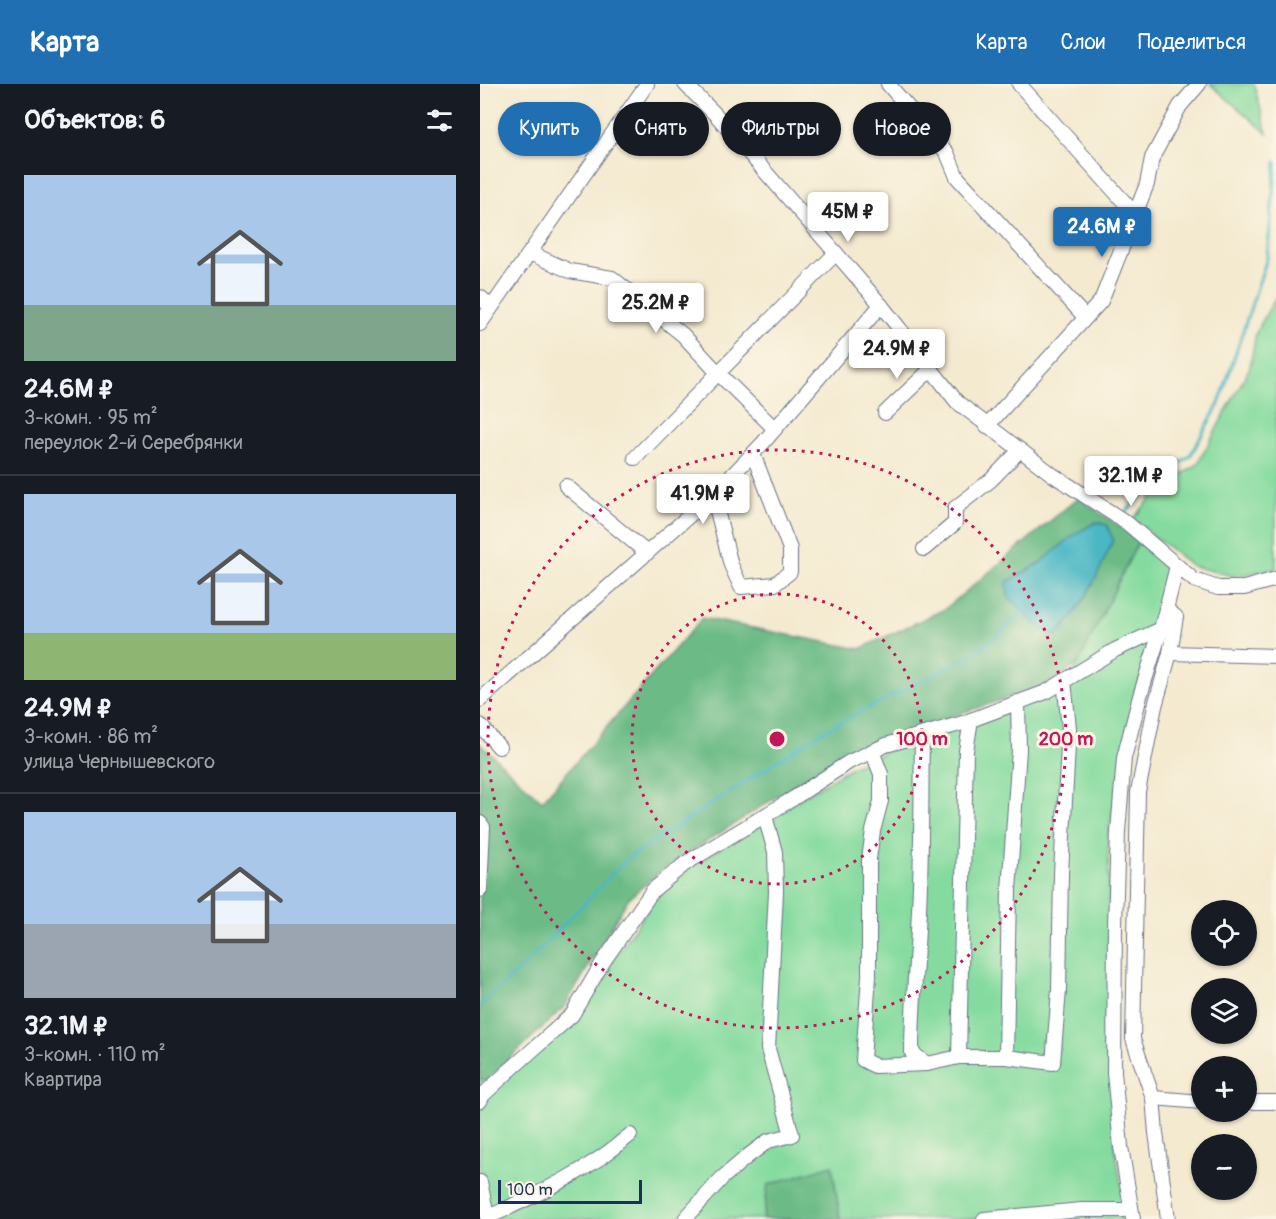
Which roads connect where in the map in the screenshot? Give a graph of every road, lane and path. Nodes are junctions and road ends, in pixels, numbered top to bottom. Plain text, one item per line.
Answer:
1 (647, 84) edge
2 (686, 84) edge
3 (888, 84) edge
4 (1019, 84) edge
5 (1199, 84) edge
6 (1134, 213) junction
7 (530, 253) junction
8 (836, 253) junction
9 (480, 297) edge
10 (881, 305) junction
11 (491, 307) junction
12 (1085, 317) junction
13 (480, 324) edge
14 (931, 369) junction
15 (719, 374) junction
16 (885, 413) dead end
17 (987, 426) junction
18 (776, 429) junction
19 (1020, 450) junction
20 (753, 454) junction
21 (635, 458) dead end
22 (566, 486) dead end
23 (713, 495) junction
24 (924, 549) dead end
25 (647, 553) junction
26 (1177, 566) junction
27 (1276, 579) edge
28 (1166, 609) junction
29 (1161, 628) junction
30 (1170, 653) junction
31 (1276, 656) edge
32 (1064, 681) junction
33 (480, 700) edge
34 (1018, 702) junction
35 (970, 720) junction
36 (480, 725) edge
37 (922, 735) junction
38 (499, 747) dead end
39 (872, 751) junction
40 (765, 816) junction
41 (480, 823) edge
42 (480, 890) edge
43 (960, 1057) junction
44 (1006, 1057) junction
45 (927, 1064) junction
46 (1153, 1098) junction
47 (480, 1101) edge
48 (1191, 1101) edge
49 (1257, 1102) edge
50 (1276, 1102) edge
51 (630, 1135) dead end
52 (480, 1182) edge
53 (1132, 1213) edge
54 (487, 1217) edge
55 (684, 1219) edge
56 (984, 1219) edge
57 (1168, 1219) edge

1 - 7 street
2 - 8 street
3 - 12 street
4 - 6 street
5 - 6 street
6 - 12 street
7 - 11 street
7 - 15 street
8 - 10 street
8 - 15 street
9 - 11 street
10 - 14 street
10 - 18 street
11 - 13 street
12 - 17 street
14 - 16 street
14 - 17 street
15 - 18 street
15 - 21 street
17 - 19 street
18 - 20 street
19 - 24 street
19 - 26 street
20 - 23 street
20 - 23 street
22 - 25 street
23 - 25 street
25 - 33 street
26 - 27 street
26 - 28 street
28 - 29 street
28 - 30 street
29 - 32 street
29 - 53 street
30 - 31 street
30 - 46 street
32 - 34 street
32 - 44 street
34 - 35 street
34 - 44 street
35 - 37 street
35 - 43 street
36 - 38 street
37 - 39 street
37 - 45 street
39 - 40 street
39 - 45 street
40 - 47 street
40 - 55 street
41 - 42 street
43 - 44 street
43 - 45 street
46 - 48 street
46 - 57 street
49 - 50 street
51 - 54 street
52 - 54 street
53 - 56 street

